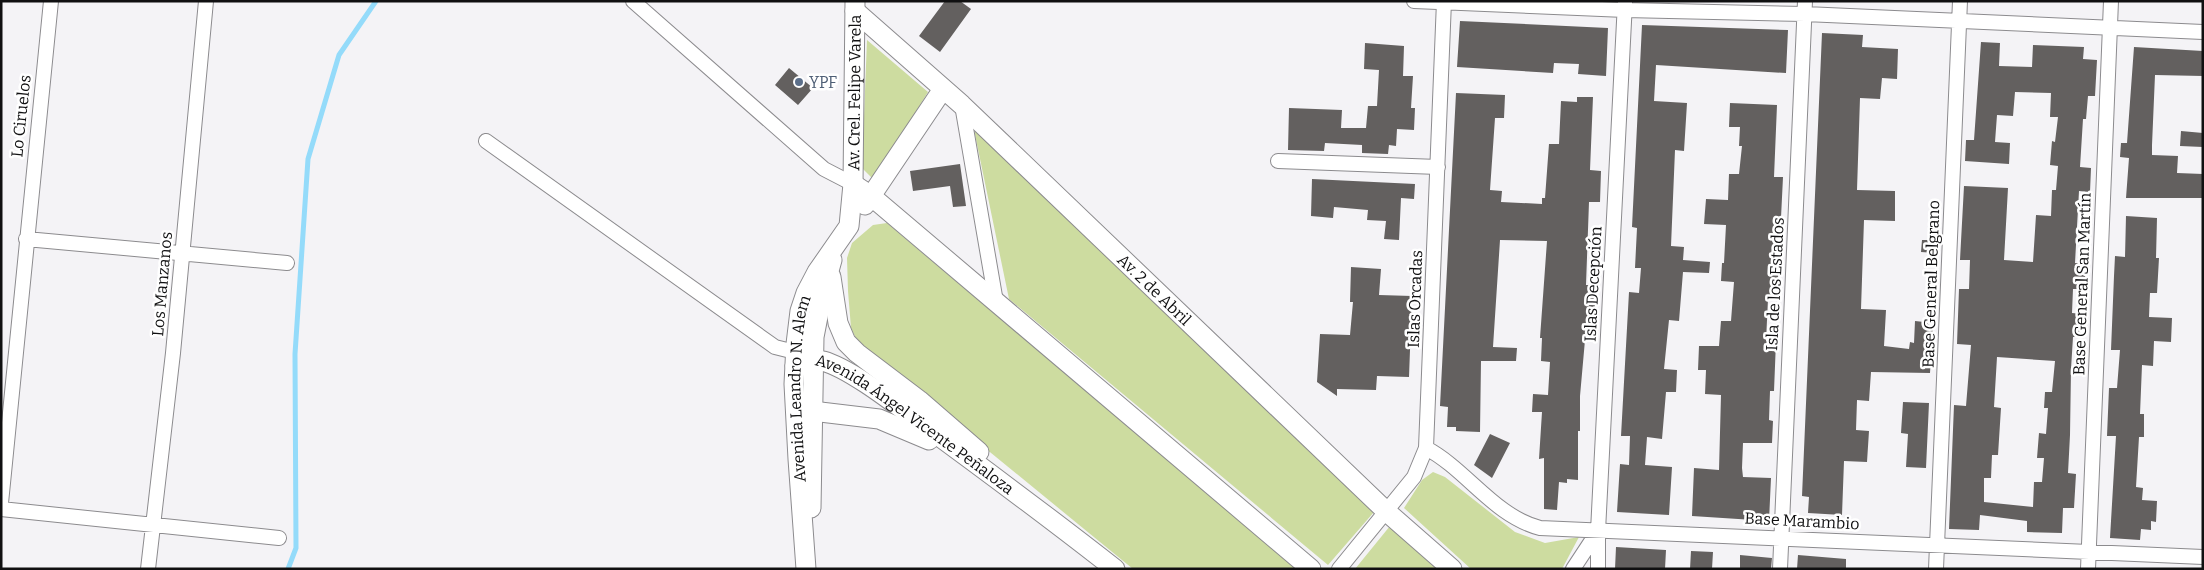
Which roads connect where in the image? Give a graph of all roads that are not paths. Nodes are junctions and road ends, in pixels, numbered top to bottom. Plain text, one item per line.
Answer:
1 (51, 1) edge
2 (206, 1) edge
3 (633, 1) edge
4 (1414, 1) edge
5 (1960, 1) edge
6 (2111, 1) edge
7 (1444, 2) edge
8 (855, 6) edge
9 (1625, 6) edge
10 (1805, 8) edge
11 (1959, 21) junction
12 (2110, 27) junction
13 (2203, 32) edge
14 (943, 89) junction
15 (962, 105) junction
16 (486, 141) dead end
17 (1278, 161) dead end
18 (1438, 167) junction
19 (853, 184) junction
20 (871, 196) junction
21 (849, 226) junction
22 (26, 239) junction
23 (836, 246) junction
24 (182, 254) junction
25 (287, 263) dead end
26 (830, 267) junction
27 (996, 302) junction
28 (813, 359) junction
29 (795, 365) junction
30 (812, 411) junction
31 (1426, 448) junction
32 (1011, 488) junction
33 (1, 503) edge
34 (1032, 504) junction
35 (1, 509) edge
36 (1387, 512) junction
37 (153, 524) junction
38 (1598, 531) junction
39 (1781, 537) junction
40 (279, 538) dead end
41 (1938, 545) junction
42 (2088, 552) junction
43 (2203, 557) edge
44 (148, 569) edge
45 (807, 569) edge
46 (1115, 569) edge
47 (1311, 569) edge
48 (1339, 569) edge
49 (1452, 569) edge
50 (1573, 569) edge
51 (1598, 569) edge
52 (1780, 569) edge
53 (1936, 569) edge
54 (2088, 569) edge

1 - 22 street, Lo Ciruelos
2 - 24 street, Los Manzanos
3 - 19 street
4 - 7 street
5 - 11 street, Base General Belgrano
6 - 12 street, Base General San Martín
7 - 9 street
7 - 18 street, Islas Orcadas
8 - 14 street, Av. 2 de Abril
8 - 19 street, Av. Crel. Felipe Varela
9 - 10 street
9 - 38 street, Islas Decepción
10 - 11 street
10 - 39 street, Isla de los Estados
11 - 12 street
11 - 41 street, Base General Belgrano
12 - 13 street
12 - 42 street, Base General San Martín
14 - 15 street, Av. 2 de Abril
14 - 20 street
15 - 27 street
15 - 36 street, Av. 2 de Abril
16 - 29 street
17 - 18 street
18 - 31 street, Islas Orcadas
19 - 20 street
19 - 21 street, Avenida Leandro N. Alem
20 - 21 street
20 - 27 street
21 - 23 street, Avenida Leandro N. Alem
22 - 24 street
22 - 33 street, Lo Ciruelos
23 - 26 street, Avenida Leandro N. Alem
23 - 29 street, Avenida Leandro N. Alem
24 - 25 street
24 - 37 street, Los Manzanos
26 - 28 street, Avenida Leandro N. Alem
26 - 32 street
27 - 47 street
28 - 29 street, Avenida Ángel Vicente Peñaloza
28 - 30 street, Avenida Leandro N. Alem
28 - 32 street, Avenida Ángel Vicente Peñaloza
29 - 30 street
29 - 45 street, Avenida Leandro N. Alem
30 - 34 street
30 - 45 street, Avenida Leandro N. Alem
31 - 36 street, Islas Orcadas
31 - 38 street, Base Marambio
32 - 34 street, Avenida Ángel Vicente Peñaloza
34 - 46 street
35 - 37 street
36 - 48 street, Islas Orcadas
36 - 49 street, Av. 2 de Abril
37 - 40 street
37 - 44 street, Los Manzanos
38 - 39 street, Base Marambio
38 - 50 street
38 - 51 street, Islas Decepción
39 - 41 street, Base Marambio
39 - 52 street, Isla de los Estados
41 - 42 street, Base Marambio
41 - 53 street, Base General Belgrano
42 - 43 street, Base Marambio
42 - 54 street, Base General San Martín

